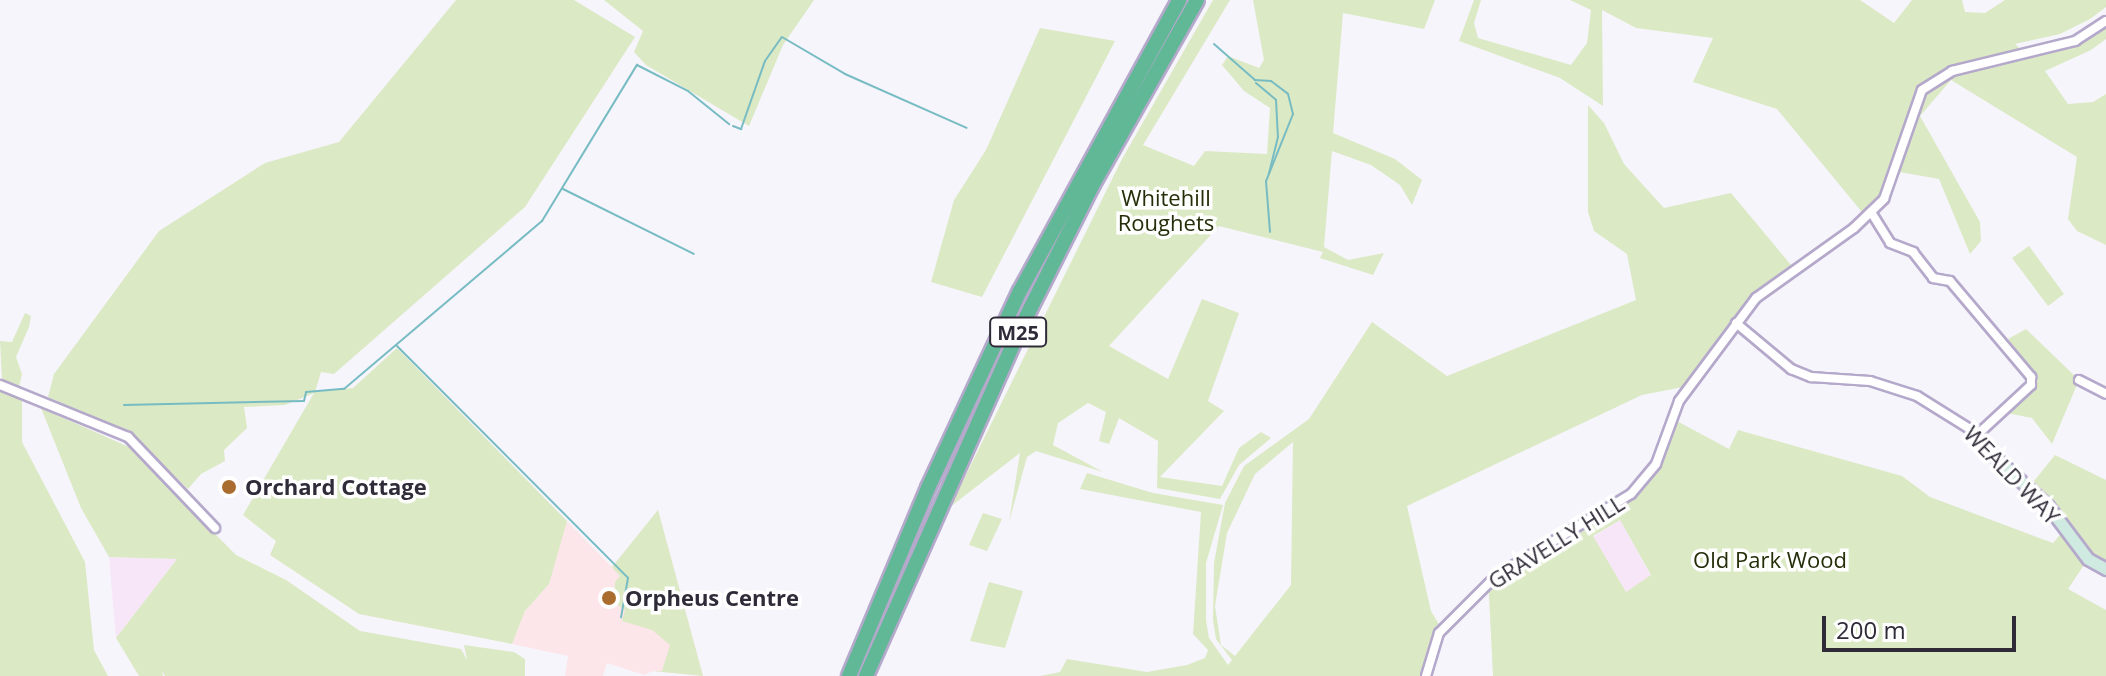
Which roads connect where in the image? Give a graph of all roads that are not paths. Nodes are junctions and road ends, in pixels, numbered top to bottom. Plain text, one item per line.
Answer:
1 (1179, 0) edge
2 (1197, 0) edge
3 (2106, 21) edge
4 (1871, 212) junction
5 (1736, 323) junction
6 (2079, 380) dead end
7 (0, 385) edge
8 (2106, 394) edge
9 (1978, 434) junction
10 (1997, 459) joint
11 (215, 528) dead end
12 (2106, 569) edge
13 (849, 676) edge
14 (866, 676) edge
15 (1426, 676) edge

1 - 13 highway, M25
2 - 14 highway, M25
3 - 4 street
4 - 5 street, GRAVELLY HILL
4 - 9 street
5 - 9 street, WEALD WAY
5 - 15 street, GRAVELLY HILL
6 - 8 street
7 - 11 street
9 - 10 street, WEALD WAY
10 - 12 street, WEALD WAY

